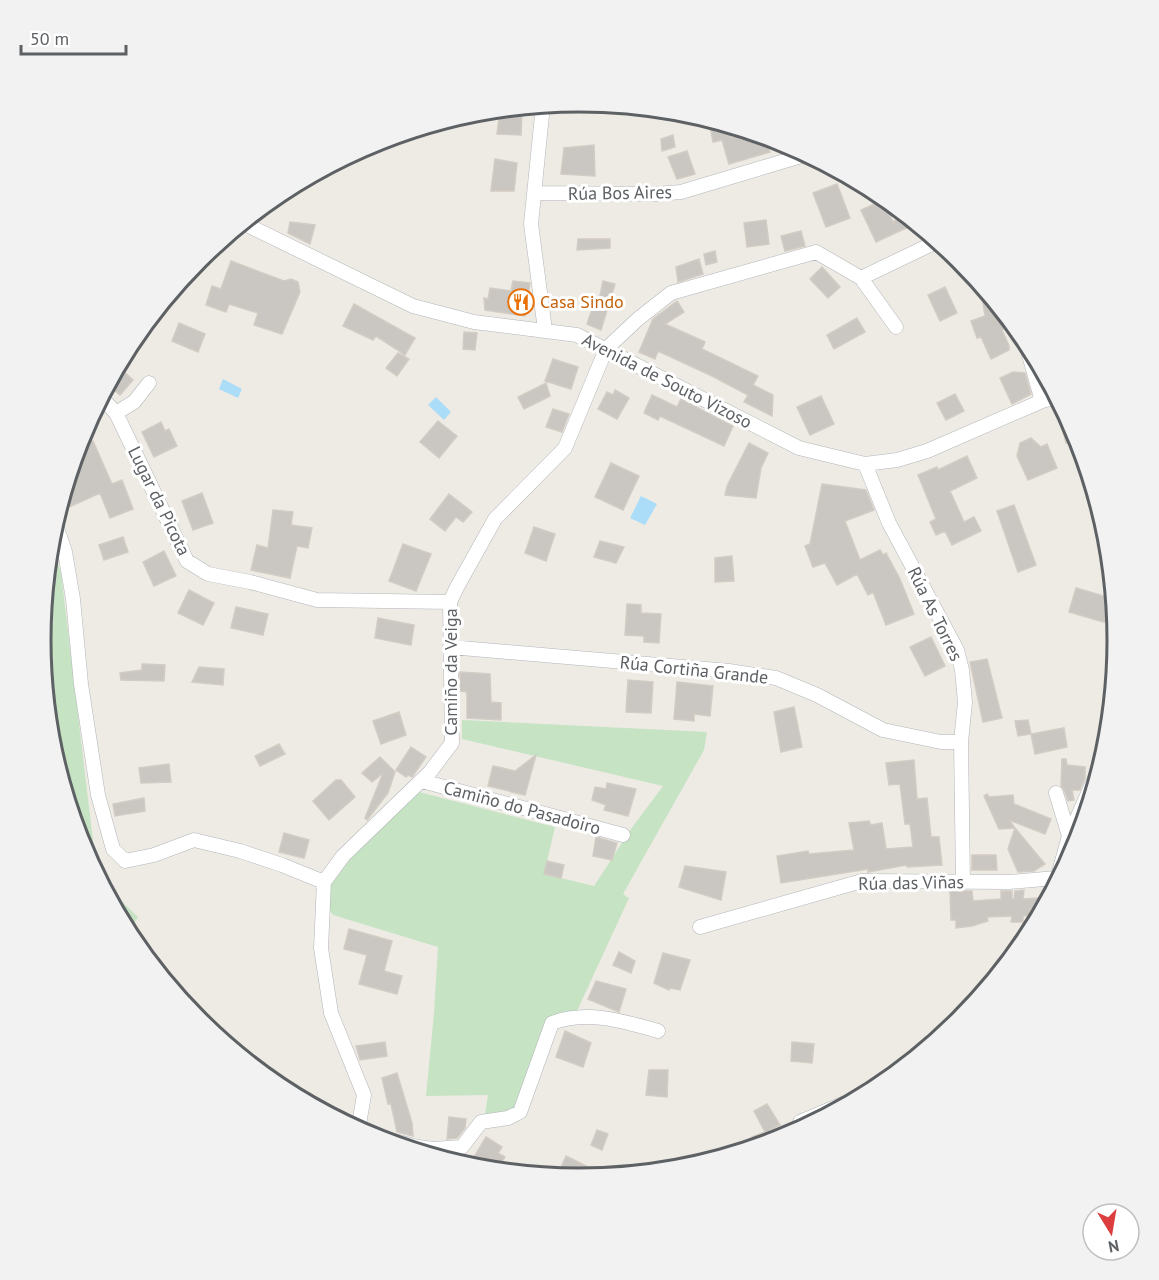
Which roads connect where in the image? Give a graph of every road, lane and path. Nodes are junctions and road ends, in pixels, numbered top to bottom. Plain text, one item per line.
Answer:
1 (542, 113) edge
2 (795, 158) edge
3 (534, 194) junction
4 (251, 227) edge
5 (930, 245) edge
6 (861, 278) junction
7 (896, 327) dead end
8 (545, 330) junction
9 (606, 349) junction
10 (1033, 370) edge
11 (149, 383) dead end
12 (1050, 400) edge
13 (1042, 401) junction
14 (107, 404) edge
15 (116, 413) junction
16 (865, 464) junction
17 (61, 539) edge
18 (450, 602) junction
19 (450, 647) junction
20 (961, 742) junction
21 (422, 781) junction
22 (1056, 794) dead end
23 (1077, 818) edge
24 (623, 835) dead end
25 (1069, 836) junction
26 (1066, 846) edge
27 (963, 881) junction
28 (324, 882) junction
29 (1048, 884) edge
30 (700, 927) dead end
31 (658, 1031) dead end
32 (360, 1120) edge
33 (438, 1149) edge

1 - 3 street
2 - 3 street, Rúa Bos Aires
3 - 8 street
4 - 8 street, Avenida de Souto Vizoso
5 - 6 street
6 - 7 street
6 - 9 street
8 - 9 street, Avenida de Souto Vizoso
9 - 16 street, Avenida de Souto Vizoso
9 - 18 street, Camiño da Veiga
10 - 13 street
11 - 15 street
12 - 13 street, Avenida de Souto Vizoso
13 - 16 street, Avenida de Souto Vizoso
14 - 15 street, Lugar da Picota
15 - 18 street, Lugar da Picota
16 - 20 street, Rúa As Torres
17 - 28 street
18 - 19 street, Camiño da Veiga
19 - 20 street, Rúa Cortiña Grande
19 - 21 street, Camiño da Veiga
20 - 27 street, Rúa As Torres
21 - 24 street, Camiño do Pasadoiro
21 - 28 street, Camiño da Veiga
22 - 25 street
23 - 25 street
25 - 26 street
27 - 29 street, Rúa das Viñas
27 - 30 street, Rúa das Viñas
28 - 32 street
31 - 33 street

